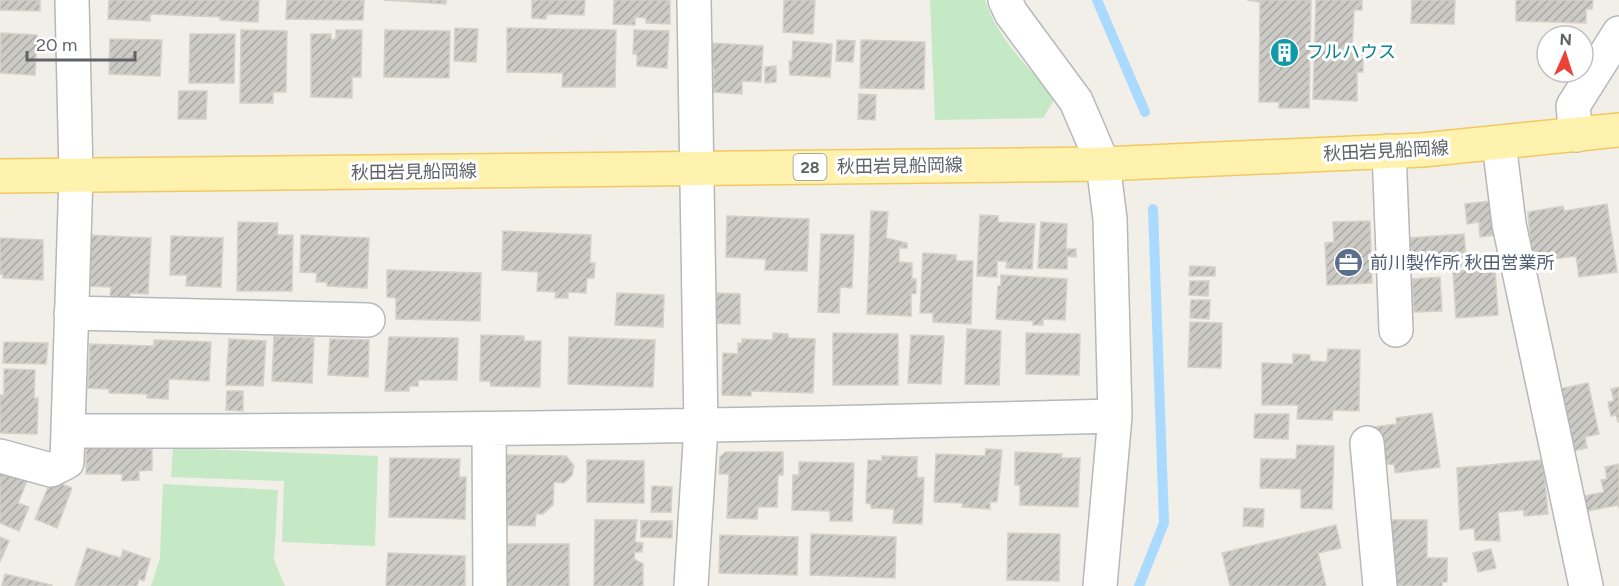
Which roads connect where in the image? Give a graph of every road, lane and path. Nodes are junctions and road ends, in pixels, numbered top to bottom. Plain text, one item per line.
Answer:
1 (72, 0) edge
2 (694, 0) edge
3 (1005, 0) edge
4 (1619, 33) edge
5 (1619, 130) edge
6 (1576, 135) junction
7 (1498, 143) junction
8 (1389, 152) junction
9 (1103, 164) junction
10 (696, 169) junction
11 (76, 175) junction
12 (0, 176) edge
13 (71, 313) junction
14 (368, 320) dead end
15 (1396, 330) dead end
16 (1115, 416) junction
17 (700, 427) junction
18 (489, 430) junction
19 (69, 431) junction
20 (1367, 443) dead end
21 (0, 456) edge
22 (490, 586) edge
23 (691, 586) edge
24 (1100, 586) edge
25 (1380, 586) edge
26 (1586, 586) edge

1 - 11 street
2 - 10 street
3 - 9 street
4 - 6 street
5 - 6 main road, 秋田岩見船岡線 / 28
6 - 7 main road, 秋田岩見船岡線 / 28
7 - 8 main road, 秋田岩見船岡線 / 28
7 - 26 street
8 - 9 main road, 秋田岩見船岡線 / 28
8 - 15 street
9 - 10 main road, 秋田岩見船岡線 / 28
9 - 16 street
10 - 11 main road, 秋田岩見船岡線 / 28
10 - 17 street
11 - 12 main road, 秋田岩見船岡線 / 28
11 - 13 street
13 - 14 street
13 - 19 street
16 - 17 street
16 - 24 street
17 - 18 street
17 - 23 street
18 - 19 street
18 - 22 street
19 - 21 street
20 - 25 street

